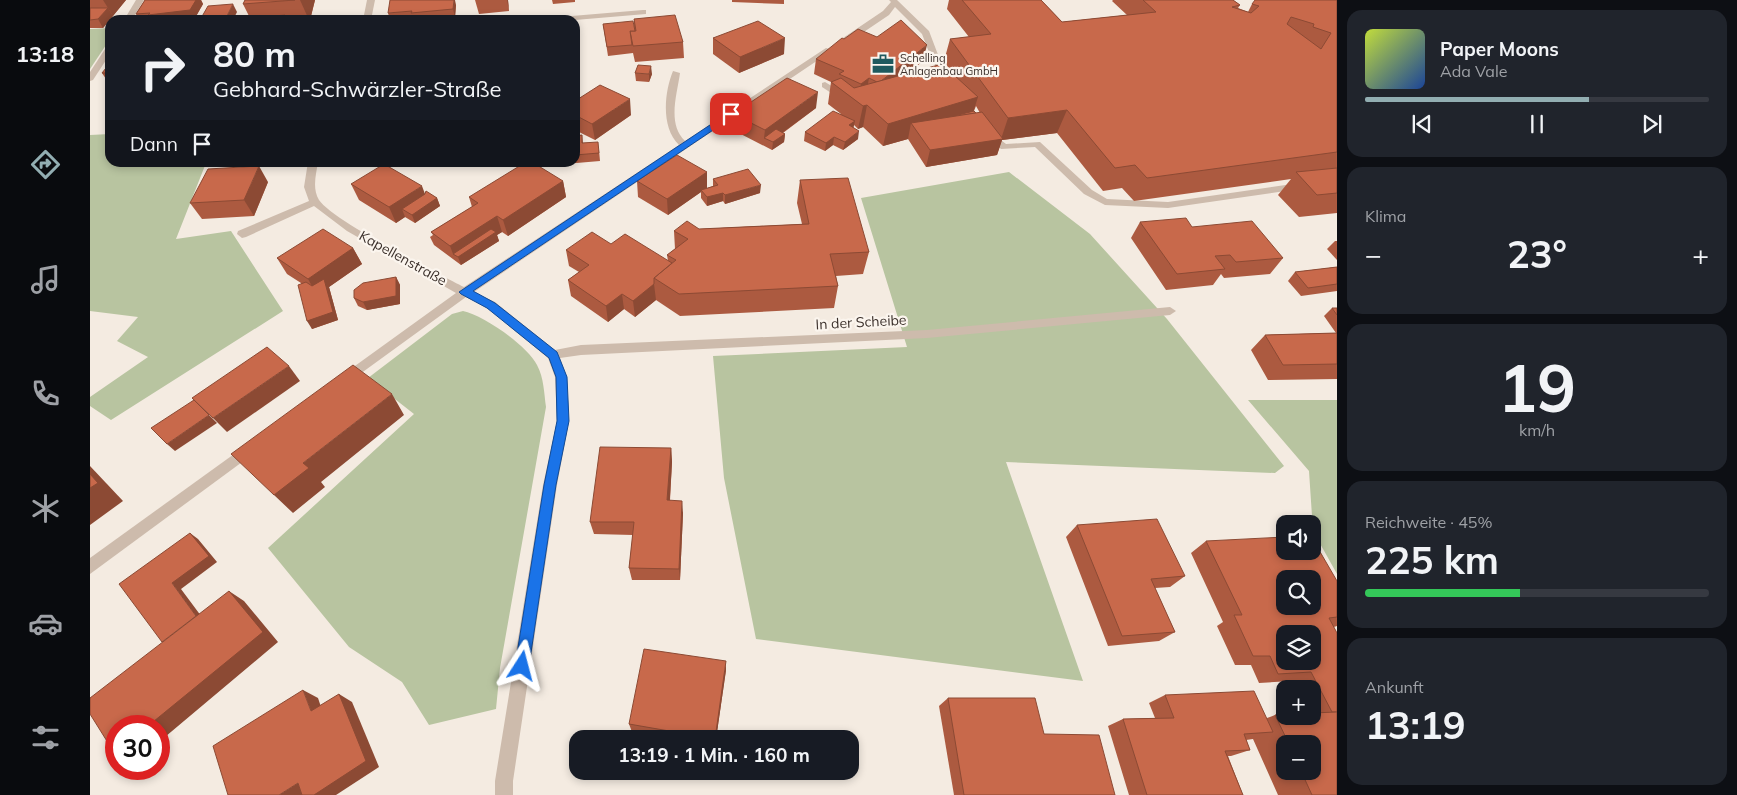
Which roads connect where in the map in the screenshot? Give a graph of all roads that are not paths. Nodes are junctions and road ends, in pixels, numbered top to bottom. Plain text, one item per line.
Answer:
1 (140, 0) edge
2 (371, 0) edge
3 (909, 0) edge
4 (894, 1) edge
5 (642, 12) dead end
6 (131, 15) edge
7 (368, 15) edge
8 (580, 17) edge
9 (105, 56) edge
10 (676, 73) dead end
11 (90, 78) edge
12 (825, 85) dead end
13 (956, 90) edge
14 (856, 105) edge
15 (984, 127) edge
16 (684, 145) junction
17 (312, 167) edge
18 (1309, 185) edge
19 (315, 202) junction
20 (242, 234) dead end
21 (464, 292) junction
22 (1170, 311) dead end
23 (554, 355) junction
24 (337, 384) edge
25 (254, 446) edge
26 (90, 567) edge
27 (504, 795) edge

1 - 6 street
2 - 7 street
3 - 4 street
4 - 13 street
4 - 16 street
5 - 8 street
9 - 11 street
10 - 16 street
12 - 14 street
15 - 18 street
16 - 21 street
17 - 19 street
19 - 20 street
19 - 21 street, Kapellenstraße
21 - 23 street, Kapellenstraße
21 - 24 street
22 - 23 street, In der Scheibe
23 - 27 street
25 - 26 street

